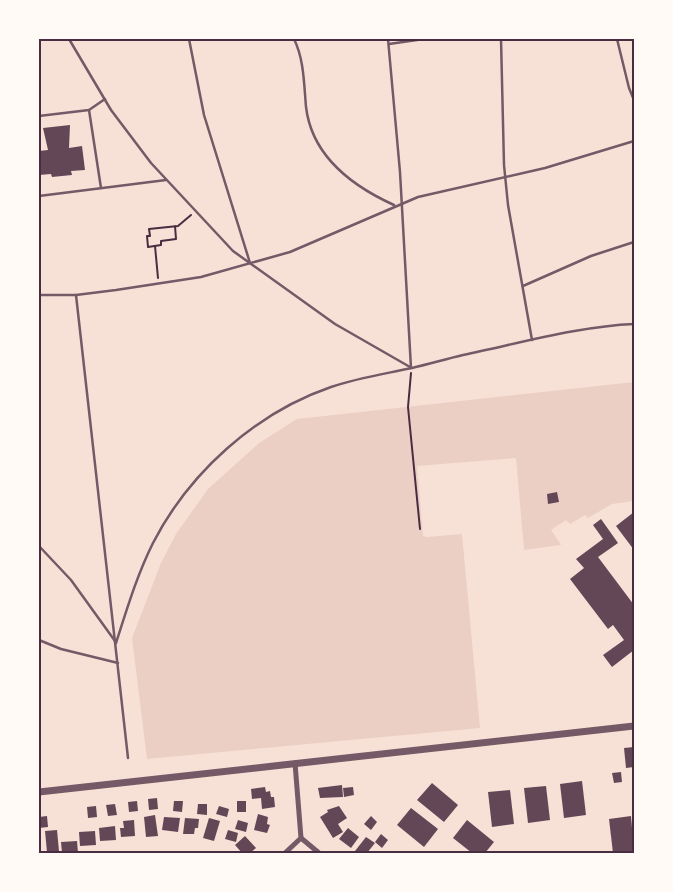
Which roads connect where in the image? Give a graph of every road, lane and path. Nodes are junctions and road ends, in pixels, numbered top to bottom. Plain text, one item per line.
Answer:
1 (69, 39) edge
2 (189, 39) edge
3 (294, 39) edge
4 (388, 39) edge
5 (424, 39) edge
6 (501, 39) edge
7 (617, 39) edge
8 (389, 44) junction
9 (105, 99) junction
10 (634, 100) edge
11 (89, 110) junction
12 (39, 116) edge
13 (634, 141) edge
14 (505, 177) junction
15 (166, 180) junction
16 (101, 188) junction
17 (39, 196) edge
18 (401, 203) junction
19 (394, 206) junction
20 (194, 211) junction
21 (175, 226) junction
22 (634, 242) edge
23 (155, 246) junction
24 (250, 263) junction
25 (160, 285) junction
26 (523, 286) junction
27 (39, 294) edge
28 (76, 294) junction
29 (634, 324) edge
30 (532, 340) junction
31 (411, 368) junction
32 (420, 529) dead end
33 (39, 546) edge
34 (39, 640) edge
35 (116, 643) junction
36 (118, 663) junction
37 (634, 726) edge
38 (128, 758) dead end
39 (295, 763) junction
40 (39, 792) edge
41 (301, 838) junction
42 (285, 853) edge
43 (319, 853) edge

1 - 9 lane
2 - 24 lane
3 - 19 lane
4 - 8 lane
5 - 8 lane
6 - 14 lane
7 - 10 lane
8 - 18 lane
9 - 11 lane
9 - 15 lane
11 - 12 lane
11 - 16 lane
13 - 14 lane
14 - 18 lane
14 - 26 lane
15 - 16 lane
15 - 20 lane
16 - 17 lane
18 - 19 lane
18 - 31 lane
19 - 24 lane
20 - 21 path
20 - 24 lane
21 - 23 path
21 - 23 path
22 - 26 lane
23 - 25 path
24 - 25 lane
24 - 31 lane
25 - 28 lane
26 - 30 lane
27 - 28 lane
28 - 35 lane
29 - 30 lane
30 - 31 lane
31 - 32 path
31 - 35 lane
33 - 35 lane
34 - 36 lane
35 - 36 lane
36 - 38 lane
37 - 39 street
39 - 40 street
39 - 41 street
41 - 42 street
41 - 43 street

